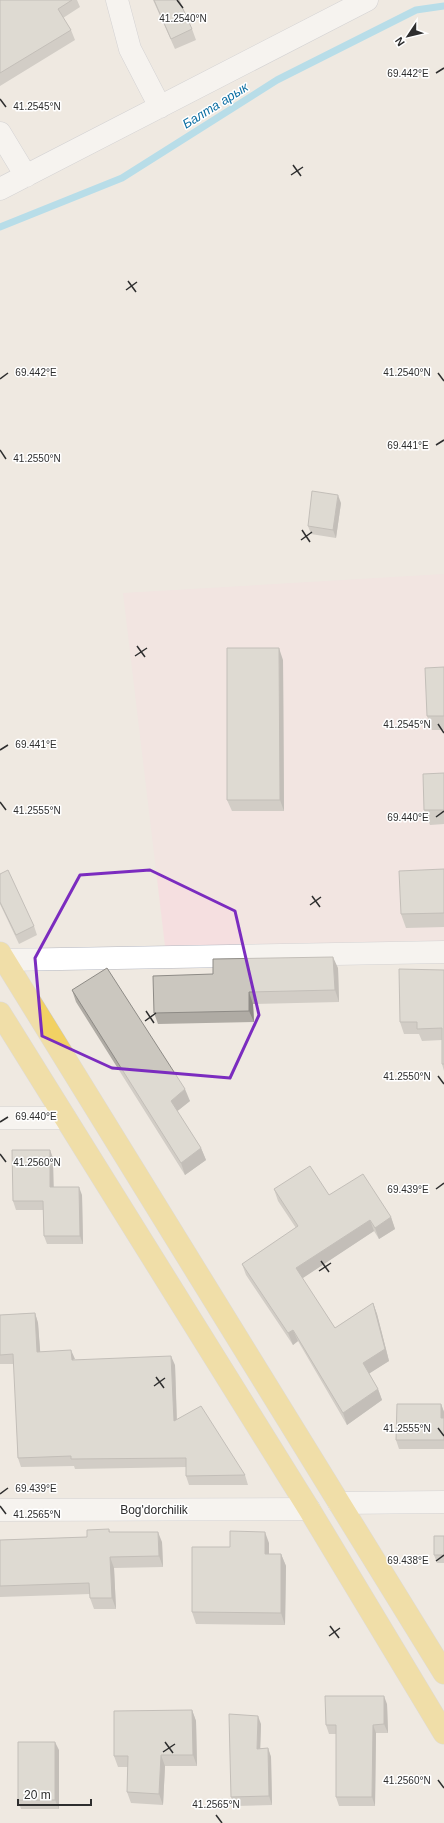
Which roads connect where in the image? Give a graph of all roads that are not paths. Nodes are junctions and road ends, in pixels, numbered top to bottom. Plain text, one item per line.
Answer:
1 (117, 0) edge
2 (367, 0) edge
3 (160, 107) junction
4 (0, 133) edge
5 (26, 176) junction
6 (0, 189) edge
7 (444, 952) edge
8 (2, 956) edge
9 (0, 1013) edge
10 (0, 1118) edge
11 (65, 1118) junction
12 (444, 1502) edge
13 (339, 1503) junction
14 (309, 1509) junction
15 (0, 1510) edge
16 (444, 1673) edge
17 (444, 1733) edge

1 - 3 street
2 - 3 street
3 - 5 street
4 - 5 street
5 - 6 street
7 - 8 street
8 - 13 main road
9 - 11 main road
10 - 11 street
11 - 14 main road
12 - 13 street
13 - 16 main road
14 - 15 street, Bog'dorchilik
14 - 17 main road

